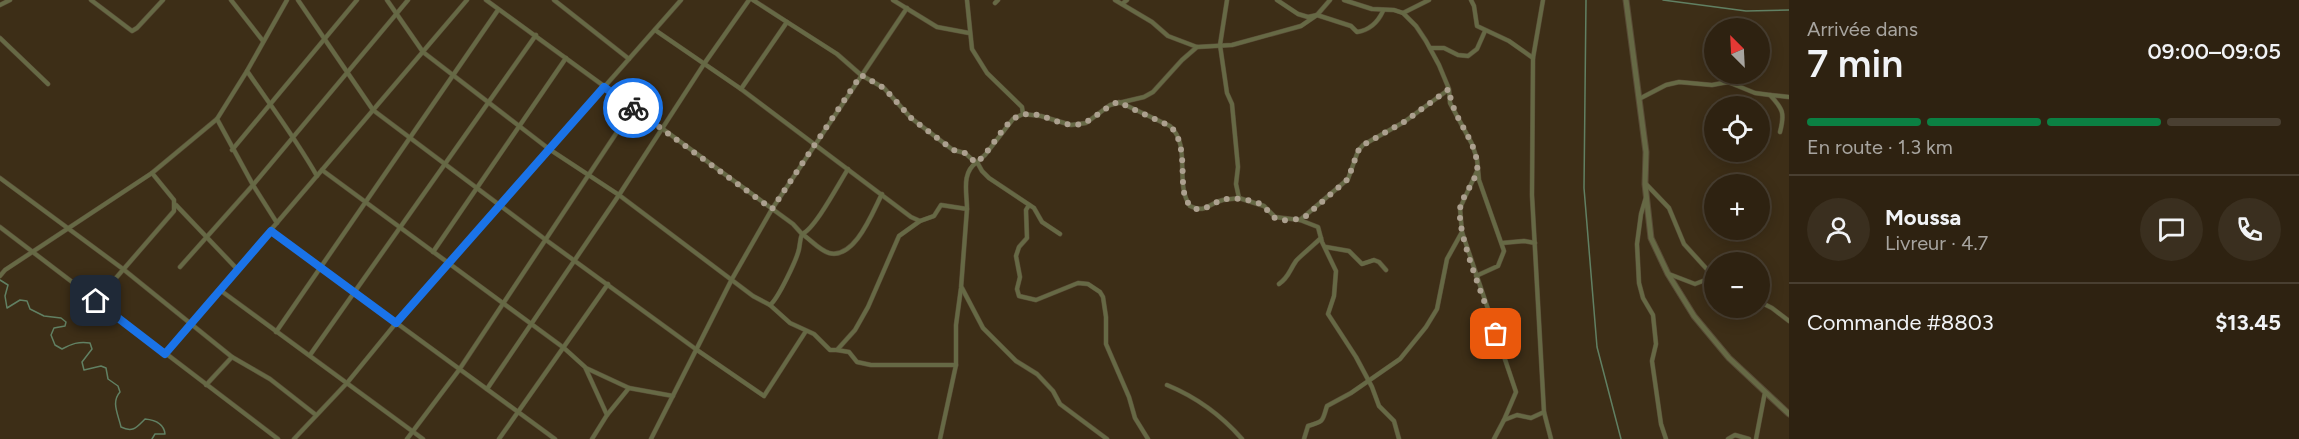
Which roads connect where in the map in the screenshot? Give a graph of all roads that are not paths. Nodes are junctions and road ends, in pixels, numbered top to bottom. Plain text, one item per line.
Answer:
1 (10, 0) edge
2 (91, 0) edge
3 (163, 0) edge
4 (231, 0) edge
5 (286, 0) edge
6 (357, 0) edge
7 (387, 0) edge
8 (408, 0) edge
9 (467, 0) edge
10 (486, 0) edge
11 (554, 0) edge
12 (681, 0) edge
13 (751, 0) edge
14 (893, 0) edge
15 (967, 0) edge
16 (1115, 0) edge
17 (1127, 0) edge
18 (1227, 0) edge
19 (1277, 0) edge
20 (1330, 0) edge
21 (1344, 0) edge
22 (1430, 0) edge
23 (1471, 0) edge
24 (1544, 0) edge
25 (1626, 0) edge
26 (301, 1) edge
27 (0, 4) edge
28 (1122, 4) junction
29 (907, 8) junction
30 (498, 10) junction
31 (1383, 11) junction
32 (1403, 13) junction
33 (397, 14) junction
34 (1317, 15) junction
35 (787, 22) junction
36 (655, 30) junction
37 (1485, 31) junction
38 (969, 33) junction
39 (536, 35) junction
40 (0, 38) edge
41 (325, 39) junction
42 (263, 41) junction
43 (1220, 45) junction
44 (1197, 47) junction
45 (1429, 48) junction
46 (423, 52) junction
47 (566, 58) junction
48 (1533, 58) junction
49 (629, 59) junction
50 (704, 64) junction
51 (247, 71) junction
52 (347, 71) junction
53 (453, 75) junction
54 (861, 75) junction
55 (48, 84) dead end
56 (604, 87) junction
57 (741, 89) junction
58 (1449, 89) junction
59 (1770, 95) junction
60 (1789, 97) edge
61 (1639, 99) junction
62 (489, 102) junction
63 (1118, 102) junction
64 (269, 105) junction
65 (633, 108) junction
66 (373, 110) junction
67 (1023, 114) junction
68 (217, 120) junction
69 (519, 126) junction
70 (662, 129) junction
71 (1780, 132) dead end
72 (294, 136) junction
73 (410, 138) junction
74 (816, 145) junction
75 (549, 149) junction
76 (232, 150) junction
77 (976, 163) junction
78 (445, 164) junction
79 (1478, 168) junction
80 (848, 169) junction
81 (322, 170) junction
82 (152, 173) junction
83 (589, 174) junction
84 (317, 176) junction
85 (0, 178) edge
86 (1645, 184) junction
87 (253, 185) junction
88 (476, 189) junction
89 (882, 194) junction
90 (1647, 194) junction
91 (619, 195) junction
92 (1239, 198) junction
93 (365, 202) junction
94 (175, 204) junction
95 (1029, 205) junction
96 (499, 206) junction
97 (772, 209) junction
98 (967, 209) junction
99 (1300, 220) junction
100 (920, 221) junction
101 (277, 223) junction
102 (0, 227) edge
103 (400, 228) junction
104 (68, 230) junction
105 (271, 231) junction
106 (1462, 232) junction
107 (801, 234) junction
108 (1060, 234) dead end
109 (206, 238) junction
110 (1321, 238) junction
111 (546, 240) junction
112 (1502, 243) junction
113 (1535, 243) junction
114 (1325, 247) junction
115 (433, 252) junction
116 (32, 253) junction
117 (574, 260) junction
118 (448, 263) junction
119 (1704, 266) edge
120 (180, 267) dead end
121 (321, 267) junction
122 (123, 269) junction
123 (238, 270) junction
124 (1386, 270) dead end
125 (1668, 274) junction
126 (0, 276) edge
127 (1476, 276) junction
128 (732, 279) junction
129 (1704, 281) edge
130 (608, 284) junction
131 (1278, 284) dead end
132 (962, 288) junction
133 (220, 290) junction
134 (354, 292) junction
135 (96, 301) junction
136 (503, 304) junction
137 (770, 304) junction
138 (1770, 307) edge
139 (1789, 321) edge
140 (396, 323) junction
141 (192, 324) junction
142 (531, 324) junction
143 (276, 332) junction
144 (806, 332) junction
145 (564, 348) junction
146 (697, 350) junction
147 (837, 350) junction
148 (165, 354) junction
149 (310, 355) junction
150 (232, 357) junction
151 (956, 365) junction
152 (585, 367) junction
153 (459, 370) junction
154 (1368, 380) junction
155 (346, 383) junction
156 (206, 385) junction
157 (1167, 385) dead end
158 (629, 388) junction
159 (487, 389) junction
160 (1765, 392) junction
161 (673, 396) junction
162 (519, 411) junction
163 (1544, 411) junction
164 (1789, 414) edge
165 (316, 415) junction
166 (607, 416) junction
167 (1504, 420) junction
168 (413, 431) junction
169 (278, 439) edge
170 (294, 439) edge
171 (407, 439) edge
172 (423, 439) edge
173 (499, 439) edge
174 (555, 439) edge
175 (592, 439) edge
176 (651, 439) edge
177 (940, 439) edge
178 (1107, 439) edge
179 (1148, 439) edge
180 (1242, 439) edge
181 (1304, 439) edge
182 (1399, 439) edge
183 (1494, 439) edge
184 (1551, 439) edge
185 (1666, 439) edge
186 (1728, 439) edge
187 (1749, 439) edge
188 (1756, 439) edge

1 - 27 street
2 - 3 street
4 - 42 street
5 - 42 street
6 - 41 street
7 - 33 street
8 - 33 street
9 - 46 street
10 - 30 street
11 - 49 street
12 - 36 street
13 - 35 street
13 - 50 street
14 - 29 street
15 - 38 street
16 - 28 street
17 - 28 street
18 - 43 street
19 - 34 street
20 - 34 street
21 - 31 street
22 - 32 street
23 - 37 street
24 - 48 street
25 - 61 street
26 - 41 street
28 - 44 street
29 - 38 street
29 - 54 street
30 - 39 street
30 - 53 street
31 - 32 street
31 - 34 street
32 - 45 street
33 - 46 street
33 - 52 street
34 - 43 street
35 - 54 street
35 - 57 street
36 - 49 street
36 - 50 street
37 - 45 street
37 - 48 street
38 - 67 street
39 - 47 street
39 - 62 street
40 - 55 street
41 - 52 street
41 - 64 street
42 - 51 street
43 - 44 street
43 - 92 street
44 - 63 street
45 - 58 street
46 - 53 street
46 - 66 street
47 - 56 street
47 - 69 street
48 - 113 street
49 - 56 street
50 - 57 street
50 - 70 street
51 - 64 street
51 - 68 street
52 - 66 street
52 - 72 street
53 - 62 street
53 - 73 street
54 - 74 street
54 - 77 street
56 - 65 street
56 - 75 street
57 - 74 street
58 - 79 street
58 - 99 street
59 - 60 street
59 - 61 street
59 - 71 street
61 - 86 street
62 - 69 street
62 - 78 street
63 - 67 street
63 - 92 street
64 - 72 street
64 - 76 street
65 - 70 street
65 - 83 street
66 - 73 street
66 - 81 street
67 - 77 street
68 - 76 street
68 - 82 street
69 - 75 street
69 - 88 street
70 - 91 street
70 - 97 street
72 - 84 street
72 - 87 street
73 - 78 street
73 - 93 street
74 - 80 street
74 - 97 street
75 - 83 street
75 - 96 street
76 - 87 street
77 - 95 street
77 - 98 street
78 - 88 street
78 - 103 street
79 - 106 street
79 - 112 street
80 - 89 street
80 - 107 street
81 - 84 street
81 - 93 street
82 - 94 street
82 - 104 street
83 - 91 street
83 - 111 street
84 - 101 street
85 - 104 street
86 - 90 street
86 - 119 street
87 - 101 street
87 - 109 street
88 - 96 street
88 - 115 street
89 - 100 street
89 - 107 street
90 - 125 street
90 - 185 street
91 - 117 street
91 - 128 street
92 - 99 street
93 - 103 street
93 - 121 street
94 - 109 street
94 - 122 street
95 - 108 street
95 - 179 street
96 - 111 street
96 - 118 street
97 - 107 street
97 - 128 street
98 - 100 street
98 - 132 street
99 - 110 street
100 - 147 street
101 - 105 street
102 - 116 street
103 - 115 street
103 - 134 street
104 - 116 street
104 - 122 street
105 - 121 street
105 - 123 street
106 - 127 street
106 - 154 street
107 - 137 street
109 - 120 street
109 - 123 street
110 - 114 street
110 - 131 street
111 - 117 street
111 - 136 street
112 - 113 street
112 - 127 street
113 - 163 street
114 - 124 street
114 - 154 street
115 - 118 street
116 - 126 street
116 - 135 street
117 - 130 street
117 - 142 street
118 - 136 street
118 - 140 street
121 - 134 street
121 - 143 street
122 - 135 street
122 - 141 street
123 - 133 street
125 - 129 street
125 - 160 street
127 - 167 street
128 - 137 street
128 - 146 street
130 - 145 street
130 - 146 street
132 - 151 street
132 - 178 street
133 - 141 street
133 - 143 street
134 - 140 street
134 - 149 street
135 - 148 street
136 - 142 street
136 - 153 street
137 - 144 street
138 - 139 street
140 - 153 street
140 - 155 street
141 - 148 street
141 - 150 street
142 - 145 street
142 - 159 street
143 - 149 street
144 - 146 street
144 - 147 street
145 - 152 street
145 - 162 street
146 - 161 street
147 - 151 street
148 - 156 street
149 - 155 street
150 - 156 street
150 - 165 street
151 - 177 street
152 - 158 street
152 - 166 street
153 - 159 street
153 - 168 street
154 - 181 street
154 - 182 street
155 - 165 street
155 - 168 street
156 - 169 street
157 - 180 street
158 - 161 street
158 - 166 street
159 - 162 street
160 - 164 street
160 - 188 street
161 - 176 street
162 - 173 street
162 - 174 street
163 - 167 street
163 - 184 street
165 - 170 street
166 - 175 street
167 - 183 street
168 - 171 street
168 - 172 street
186 - 187 street

